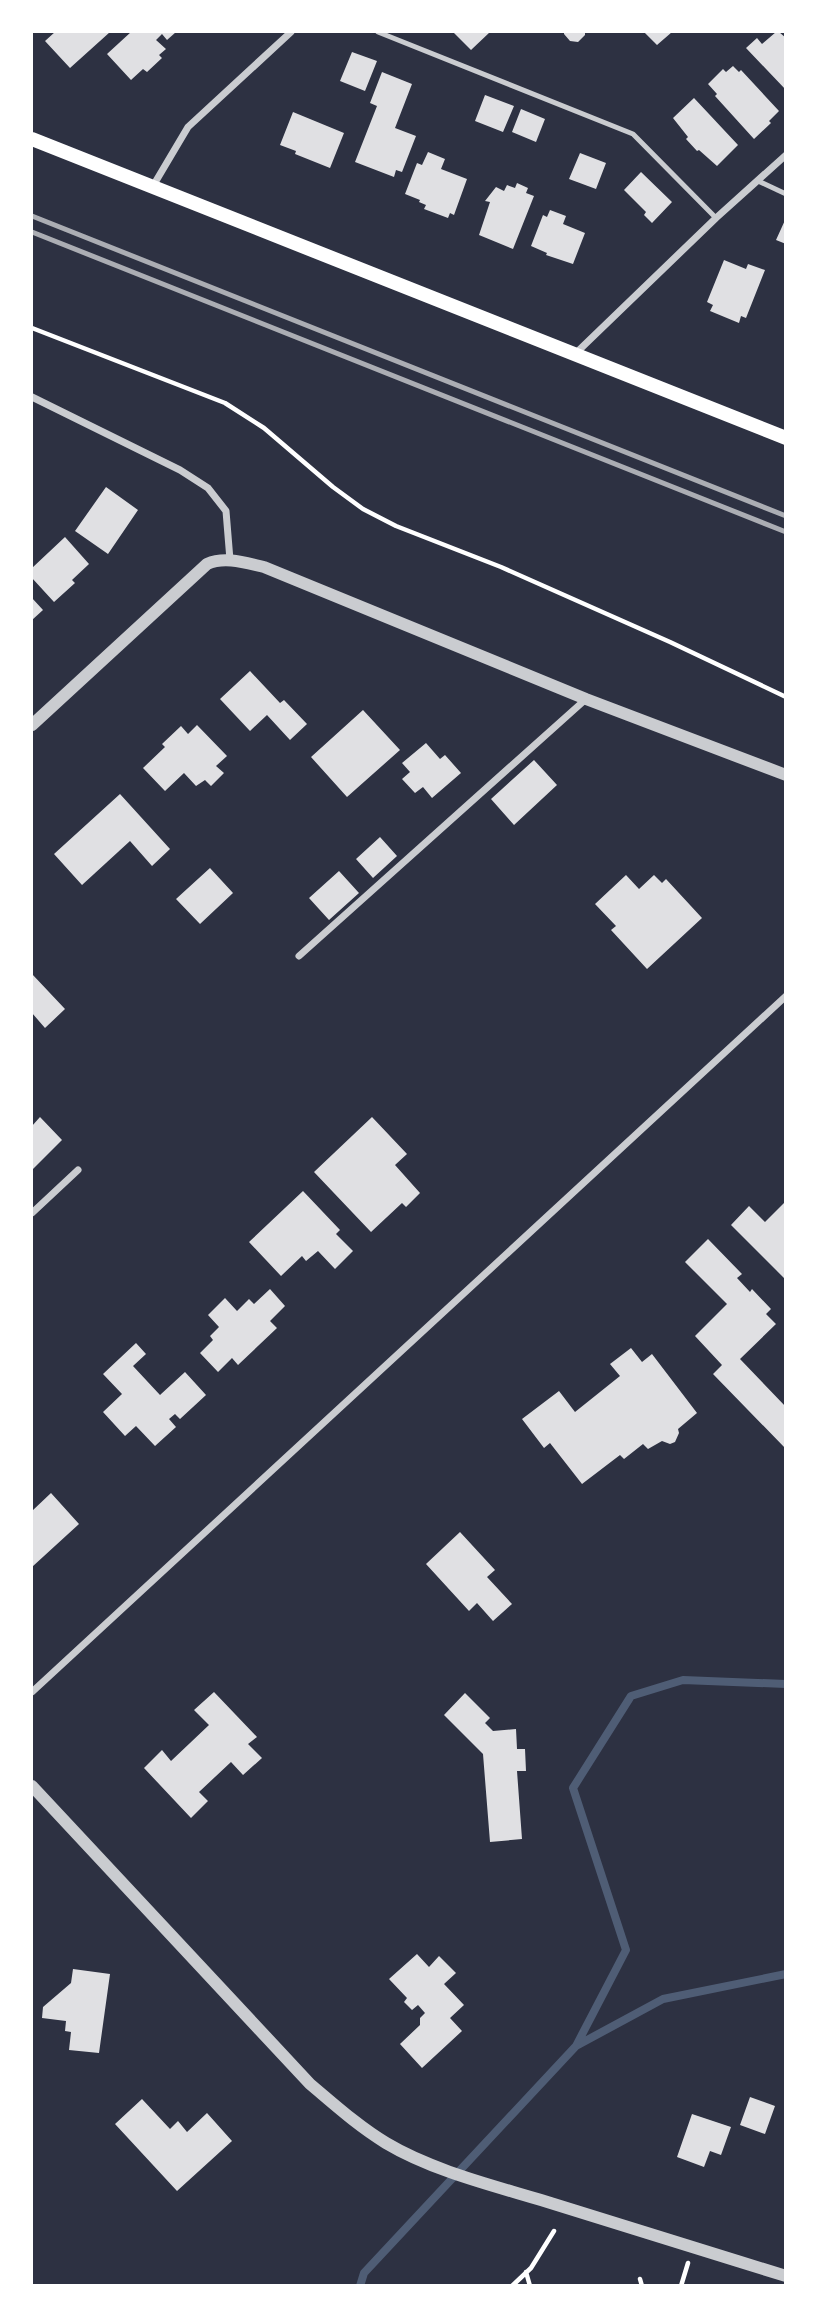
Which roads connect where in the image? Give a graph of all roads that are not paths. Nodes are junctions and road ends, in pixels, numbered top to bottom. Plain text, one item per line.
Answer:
1 (291, 32) edge
2 (378, 32) edge
3 (32, 139) edge
4 (786, 155) edge
5 (758, 181) junction
6 (153, 187) junction
7 (786, 194) edge
8 (716, 218) junction
9 (575, 354) junction
10 (32, 397) edge
11 (786, 438) edge
12 (229, 560) junction
13 (586, 699) junction
14 (32, 725) edge
15 (786, 775) edge
16 (299, 956) dead end
17 (786, 996) edge
18 (78, 1170) dead end
19 (32, 1213) edge
20 (32, 1692) edge
21 (32, 1786) edge
22 (786, 2276) edge

1 - 6 street
2 - 8 lane
3 - 6 main road
4 - 5 street
5 - 7 lane
5 - 8 street
6 - 9 main road
8 - 9 street
9 - 11 main road
10 - 12 street
12 - 13 street
12 - 14 street
13 - 15 street
13 - 16 street
17 - 20 street
18 - 19 street
21 - 22 street

